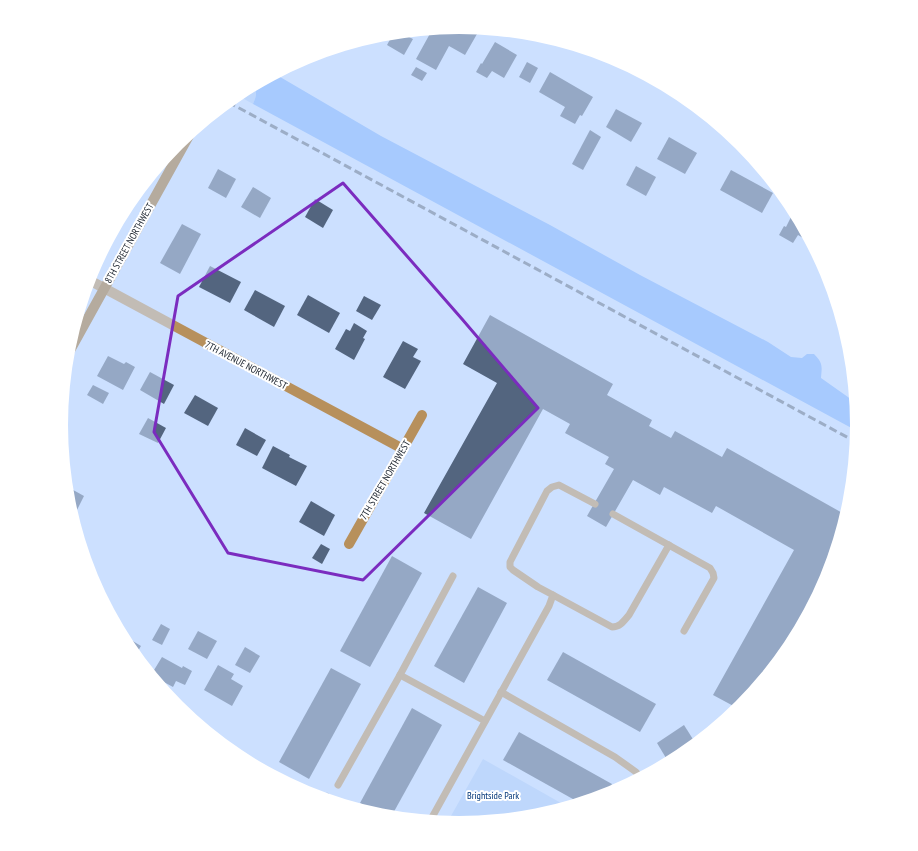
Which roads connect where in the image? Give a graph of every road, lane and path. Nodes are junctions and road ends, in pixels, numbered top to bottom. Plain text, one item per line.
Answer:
1 (183, 148) edge
2 (94, 283) edge
3 (104, 289) junction
4 (78, 336) edge
5 (422, 415) dead end
6 (403, 449) junction
7 (595, 504) dead end
8 (613, 514) dead end
9 (348, 544) dead end
10 (669, 545) junction
11 (453, 576) dead end
12 (553, 595) junction
13 (684, 631) dead end
14 (400, 675) junction
15 (501, 692) junction
16 (485, 721) junction
17 (637, 774) edge
18 (338, 785) dead end
19 (433, 816) edge

1 - 3 street, 8TH STREET NORTHWEST
2 - 3 street, 7TH AVENUE NORTHWEST
3 - 4 street, 8TH STREET NORTHWEST
3 - 6 street, 7TH AVENUE NORTHWEST
5 - 6 street, 7TH STREET NORTHWEST
6 - 9 street, 7TH STREET NORTHWEST
7 - 12 lane
8 - 10 lane
10 - 12 lane
10 - 13 lane
11 - 14 lane
12 - 15 lane
14 - 16 lane
14 - 18 lane
15 - 16 lane
15 - 17 lane
16 - 19 lane

